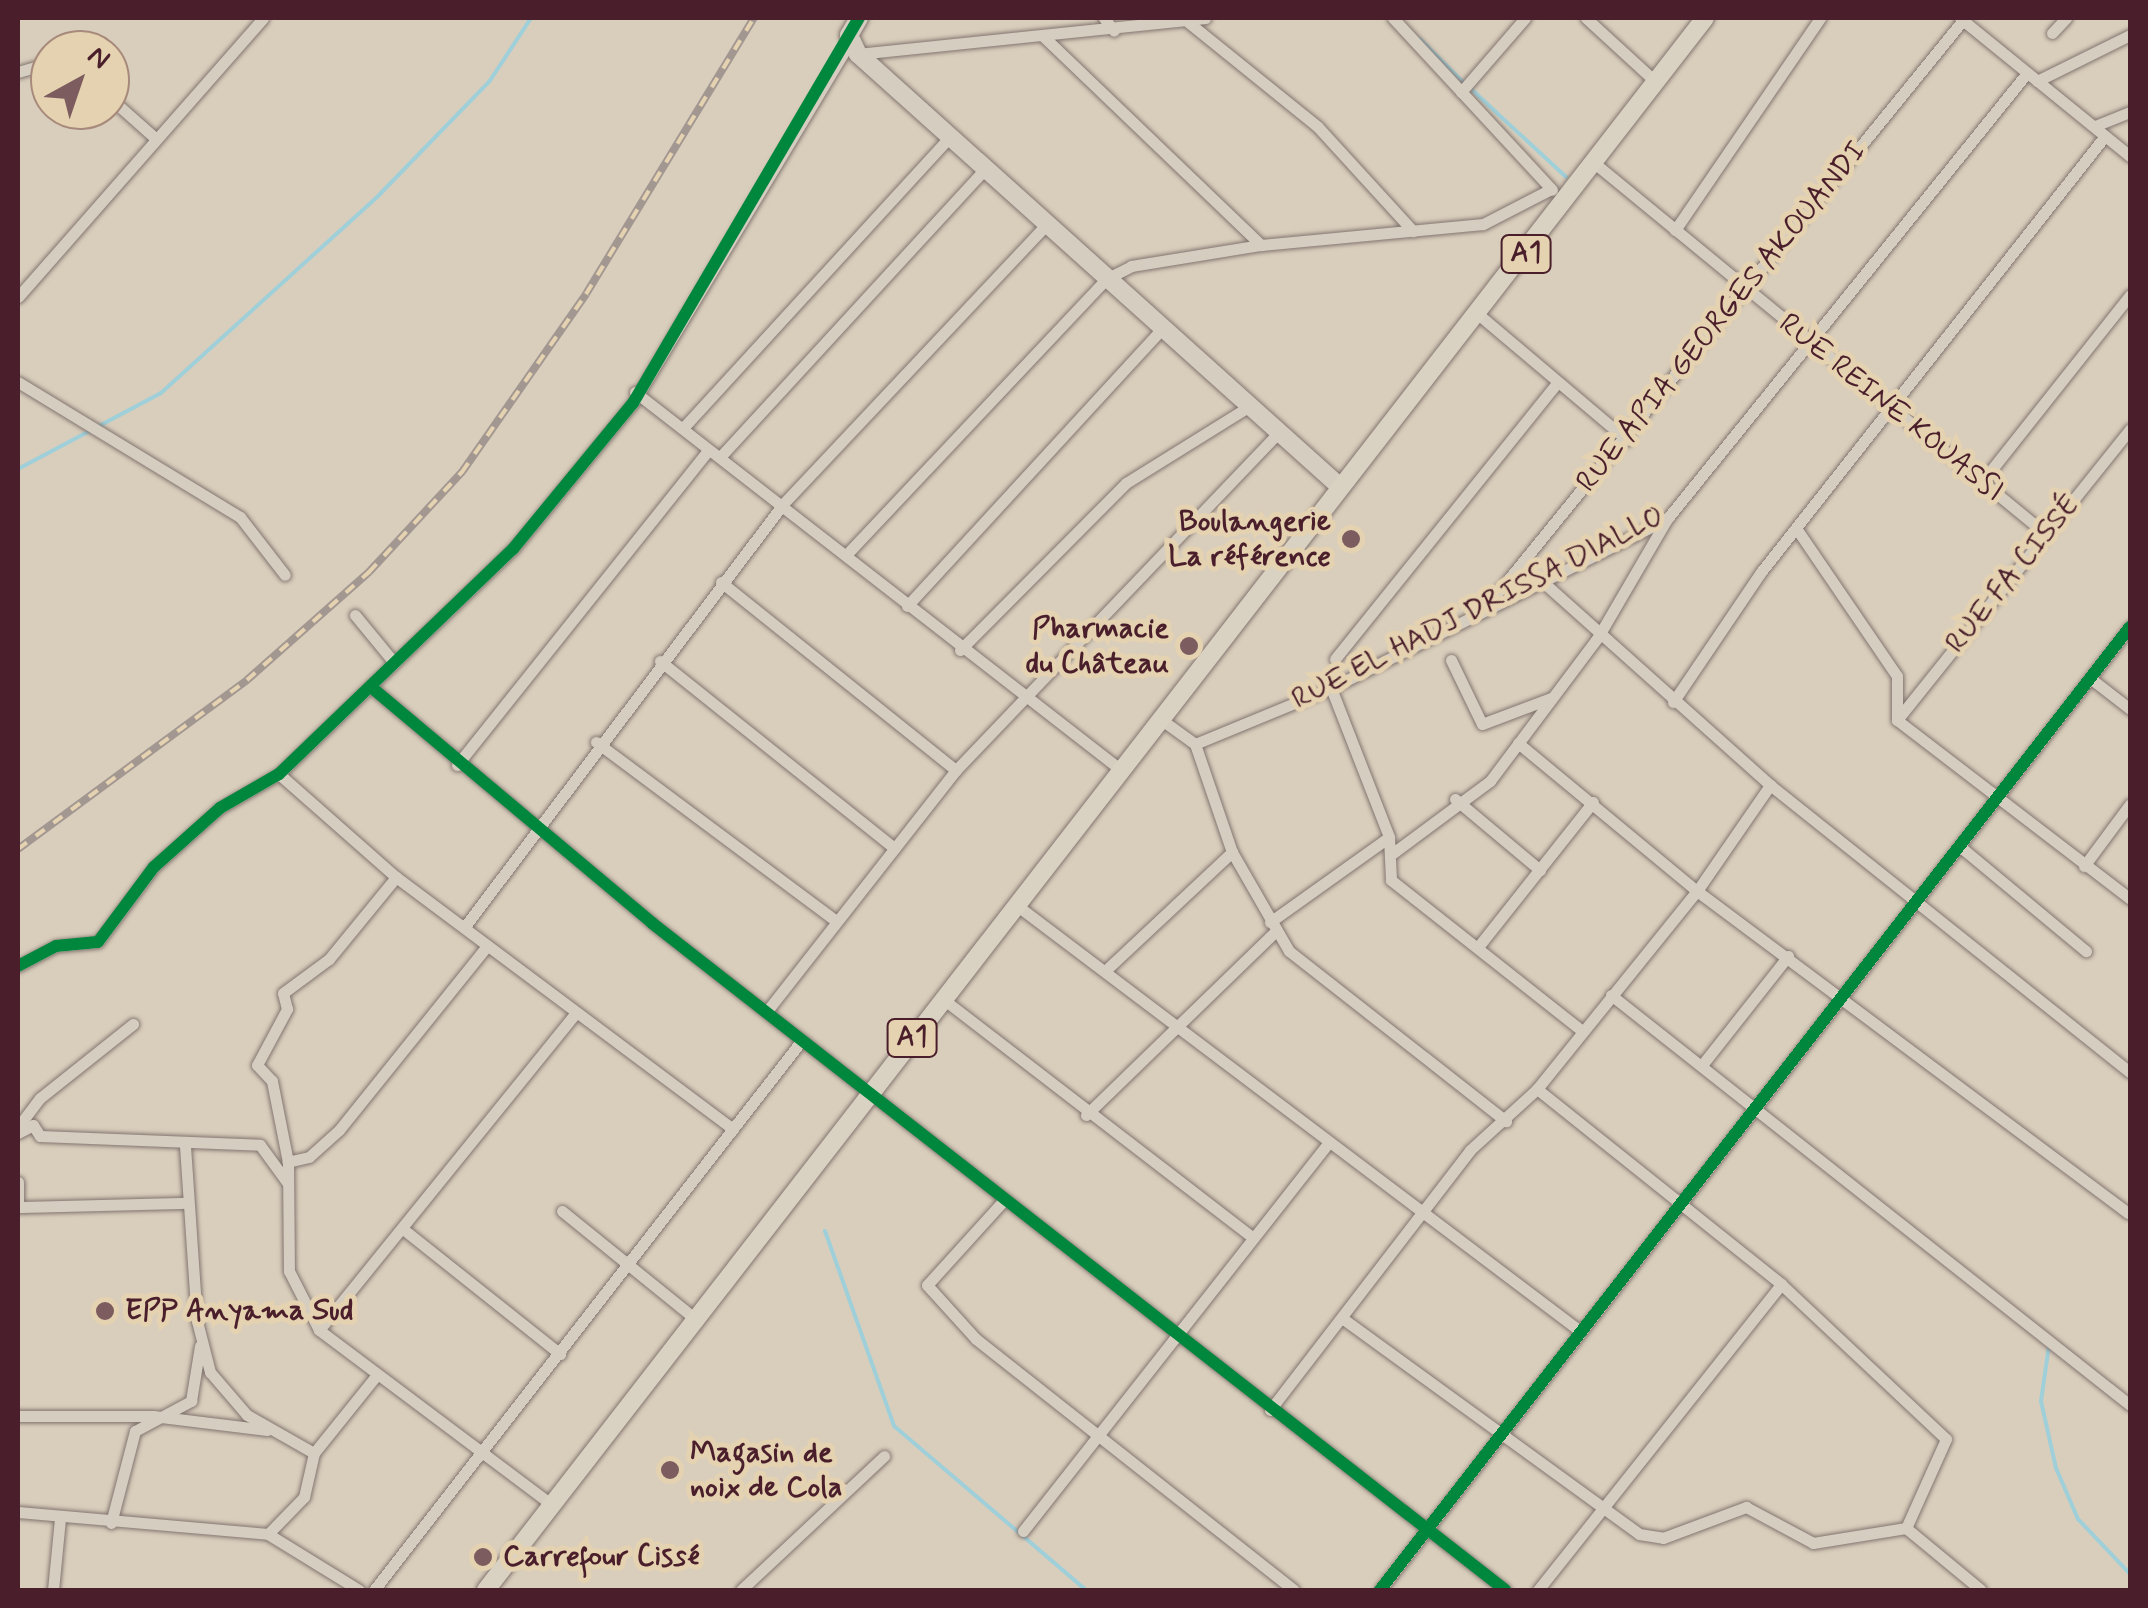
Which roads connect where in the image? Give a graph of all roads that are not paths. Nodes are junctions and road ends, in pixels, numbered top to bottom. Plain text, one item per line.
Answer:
1 (263, 18) edge
2 (859, 18) edge
3 (1104, 18) edge
4 (1205, 18) edge
5 (1393, 18) edge
6 (1525, 18) edge
7 (1586, 18) edge
8 (1705, 18) edge
9 (1820, 18) edge
10 (2066, 18) edge
11 (1961, 19) edge
12 (1188, 22) junction
13 (1114, 31) junction
14 (2052, 33) dead end
15 (2130, 35) edge
16 (1044, 37) junction
17 (854, 49) junction
18 (2032, 77) junction
19 (1657, 84) junction
20 (1461, 92) junction
21 (2130, 112) edge
22 (130, 116) edge
23 (2095, 126) junction
24 (951, 136) junction
25 (2105, 136) junction
26 (154, 137) junction
27 (2130, 156) edge
28 (1598, 166) junction
29 (987, 167) junction
30 (1549, 190) junction
31 (1575, 194) junction
32 (1049, 222) junction
33 (1675, 230) junction
34 (1413, 231) junction
35 (1260, 245) junction
36 (1106, 279) junction
37 (1746, 289) junction
38 (2130, 295) edge
39 (18, 298) edge
40 (1478, 314) junction
41 (1161, 330) junction
42 (1808, 342) junction
43 (18, 382) edge
44 (1558, 383) junction
45 (635, 392) junction
46 (1245, 409) junction
47 (1889, 410) junction
48 (683, 428) junction
49 (2130, 429) edge
50 (1274, 437) junction
51 (1626, 440) junction
52 (714, 453) junction
53 (1981, 484) junction
54 (1338, 485) junction
55 (783, 504) junction
56 (1668, 519) junction
57 (1796, 528) junction
58 (2046, 534) junction
59 (846, 555) junction
60 (285, 574) dead end
61 (721, 582) junction
62 (1543, 582) junction
63 (907, 606) junction
64 (1481, 614) junction
65 (356, 616) dead end
66 (2130, 626) edge
67 (1598, 638) junction
68 (960, 650) junction
69 (1335, 659) dead end
70 (392, 660) junction
71 (1451, 660) dead end
72 (660, 661) junction
73 (2090, 678) junction
74 (371, 687) junction
75 (1331, 688) junction
76 (1022, 698) junction
77 (1552, 698) junction
78 (1672, 702) junction
79 (2130, 709) edge
80 (1158, 717) junction
81 (1896, 720) junction
82 (596, 742) junction
83 (1195, 744) junction
84 (1518, 744) junction
85 (457, 765) junction
86 (1116, 766) junction
87 (956, 770) junction
88 (279, 774) junction
89 (1770, 784) junction
90 (1455, 799) junction
91 (1992, 800) junction
92 (1594, 802) junction
93 (2130, 804) edge
94 (534, 828) junction
95 (1388, 837) junction
96 (894, 848) junction
97 (1963, 849) junction
98 (1232, 852) junction
99 (1393, 853) junction
100 (2084, 866) junction
101 (1540, 870) junction
102 (396, 876) junction
103 (1698, 891) junction
104 (2130, 899) edge
105 (1015, 904) junction
106 (1918, 906) junction
107 (836, 921) junction
108 (466, 925) junction
109 (1273, 926) junction
110 (487, 946) junction
111 (1478, 947) junction
112 (2086, 950) dead end
113 (1788, 956) junction
114 (18, 966) edge
115 (1106, 970) junction
116 (1611, 995) junction
117 (1846, 997) junction
118 (944, 998) junction
119 (767, 1011) junction
120 (574, 1015) junction
121 (132, 1024) dead end
122 (1174, 1027) junction
123 (1582, 1031) junction
124 (802, 1040) junction
125 (1702, 1065) junction
126 (2130, 1072) edge
127 (1537, 1089) junction
128 (870, 1092) junction
129 (1760, 1110) junction
130 (1086, 1115) junction
131 (1506, 1121) junction
132 (733, 1130) junction
133 (18, 1132) edge
134 (1327, 1145) junction
135 (185, 1146) junction
136 (288, 1162) junction
137 (18, 1182) edge
138 (287, 1182) junction
139 (1005, 1199) junction
140 (1683, 1202) junction
141 (184, 1203) junction
142 (18, 1207) edge
143 (562, 1211) dead end
144 (2128, 1213) dead end
145 (1420, 1214) junction
146 (403, 1229) junction
147 (1249, 1235) junction
148 (630, 1265) junction
149 (1781, 1284) junction
150 (1342, 1318) junction
151 (698, 1321) junction
152 (1576, 1328) junction
153 (319, 1330) junction
154 (1172, 1334) junction
155 (200, 1345) junction
156 (560, 1354) junction
157 (376, 1376) junction
158 (2130, 1406) edge
159 (1270, 1410) junction
160 (18, 1416) edge
161 (153, 1416) junction
162 (1095, 1429) junction
163 (270, 1430) junction
164 (1495, 1434) junction
165 (484, 1452) junction
166 (314, 1453) junction
167 (884, 1456) dead end
168 (551, 1504) junction
169 (1602, 1510) junction
170 (18, 1512) edge
171 (60, 1518) junction
172 (111, 1523) junction
173 (1906, 1528) junction
174 (1023, 1531) dead end
175 (1428, 1532) junction
176 (268, 1534) junction
177 (54, 1590) edge
178 (359, 1590) edge
179 (374, 1590) edge
180 (486, 1590) edge
181 (742, 1590) edge
182 (1294, 1590) edge
183 (1380, 1590) edge
184 (1505, 1590) edge
185 (1538, 1590) edge
186 (1981, 1590) edge

1 - 26 street
2 - 17 street
3 - 13 street
4 - 12 street
5 - 20 street
6 - 20 street
7 - 19 street
8 - 19 main road, A1
9 - 33 street
10 - 14 street
11 - 18 street
11 - 37 street, RUE APIA GEORGES AKOUANDI
12 - 13 street
12 - 34 street
13 - 16 street
15 - 18 street
16 - 17 street
16 - 35 street
17 - 24 street
17 - 45 street
18 - 23 street
18 - 42 street, RUE EL HADJ DRISSA DIALLO
19 - 28 main road, A1
20 - 30 street
21 - 23 street
22 - 26 street
23 - 25 street
24 - 29 street
24 - 48 street
25 - 27 street
25 - 47 street
26 - 39 street
28 - 31 main road, A1
28 - 33 street, RUE REINE KOUASSI
29 - 32 street
29 - 52 street
30 - 31 street
30 - 34 street
31 - 40 main road, A1
32 - 36 street
32 - 55 street
33 - 37 street, RUE REINE KOUASSI
34 - 35 street
35 - 36 street
36 - 41 street
36 - 59 street
37 - 42 street, RUE REINE KOUASSI
37 - 51 street, RUE APIA GEORGES AKOUANDI
38 - 53 street
40 - 44 street
40 - 54 main road, A1
41 - 46 street
41 - 63 street
42 - 47 street, RUE REINE KOUASSI
42 - 56 street, RUE EL HADJ DRISSA DIALLO
43 - 60 street
44 - 51 street
44 - 69 street
45 - 48 street
45 - 70 street
46 - 50 street
46 - 68 street
47 - 53 street, RUE REINE KOUASSI
47 - 57 street
48 - 52 street
49 - 58 street, RUE FA CISSÉ
50 - 54 street
50 - 76 street
51 - 64 street, RUE APIA GEORGES AKOUANDI
52 - 55 street
52 - 85 street
53 - 58 street, RUE REINE KOUASSI
54 - 80 main road, A1
55 - 59 street
55 - 61 street
56 - 62 street, RUE EL HADJ DRISSA DIALLO
56 - 67 street
57 - 78 street
57 - 81 street
58 - 81 street, RUE FA CISSÉ
59 - 63 street
61 - 72 street
61 - 87 street
62 - 64 street, RUE EL HADJ DRISSA DIALLO
62 - 67 street
63 - 68 street
64 - 75 street, RUE EL HADJ DRISSA DIALLO
65 - 70 street
66 - 73 street
67 - 77 street
67 - 78 street
68 - 76 street
70 - 74 street
71 - 77 street
72 - 82 street
72 - 96 street
73 - 79 street
73 - 91 street
74 - 85 street
74 - 88 street
75 - 83 street, RUE EL HADJ DRISSA DIALLO
75 - 95 street
76 - 86 street
76 - 87 street
77 - 84 street
78 - 89 street
80 - 83 street
80 - 86 main road, A1
81 - 91 street
82 - 94 street
82 - 107 street
83 - 98 street
84 - 90 street
84 - 92 street
85 - 94 street
86 - 105 main road, A1
87 - 96 street
88 - 102 street
88 - 114 street
89 - 103 street
89 - 106 street
90 - 99 street
90 - 101 street
91 - 97 street
91 - 100 street
92 - 101 street
92 - 103 street
93 - 100 street
94 - 108 street
94 - 119 street
95 - 99 street
95 - 109 street
96 - 107 street
97 - 106 street
97 - 112 street
98 - 109 street
98 - 115 street
99 - 111 street
100 - 104 street
101 - 111 street
102 - 108 street
102 - 136 street
103 - 113 street
103 - 116 street
105 - 115 street
105 - 118 main road, A1
106 - 117 street
106 - 126 street
107 - 119 street
108 - 110 street
109 - 122 street
109 - 131 street
110 - 120 street
110 - 136 street
111 - 123 street
113 - 117 street
113 - 125 street
115 - 122 street
116 - 123 street
116 - 125 street
117 - 129 street
117 - 144 street
118 - 128 main road, A1
118 - 130 street
119 - 124 street
120 - 132 street
120 - 146 street
121 - 133 street
122 - 130 street
122 - 134 street
123 - 127 street
124 - 128 street
124 - 132 street
125 - 129 street
127 - 131 street
127 - 140 street
128 - 139 street
128 - 151 main road, A1
129 - 140 street
129 - 158 street
130 - 147 street
131 - 145 street
132 - 148 street
133 - 135 street
134 - 145 street
134 - 147 street
135 - 138 street
135 - 141 street
136 - 138 street
137 - 142 street
138 - 153 street
139 - 154 street
139 - 162 street
140 - 149 street
140 - 152 street
141 - 142 street
141 - 155 street
143 - 148 street
145 - 150 street
145 - 152 street
146 - 153 street
146 - 156 street
147 - 154 street
148 - 151 street
148 - 156 street
149 - 169 street
149 - 173 street
150 - 159 street
150 - 164 street
151 - 168 main road, A1
152 - 164 street
153 - 157 street
154 - 159 street
154 - 162 street
155 - 161 street
155 - 163 street
156 - 165 street
157 - 165 street
157 - 166 street
159 - 175 street
160 - 161 street
161 - 163 street
161 - 172 street
162 - 174 street
162 - 182 street
163 - 166 street
164 - 169 street
164 - 175 street
165 - 168 street
165 - 179 street
166 - 176 street
167 - 181 street
168 - 180 main road, A1
169 - 173 street
169 - 185 street
170 - 171 street
171 - 172 street
171 - 177 street
172 - 176 street
173 - 186 street
175 - 183 street
175 - 184 street
176 - 178 street

